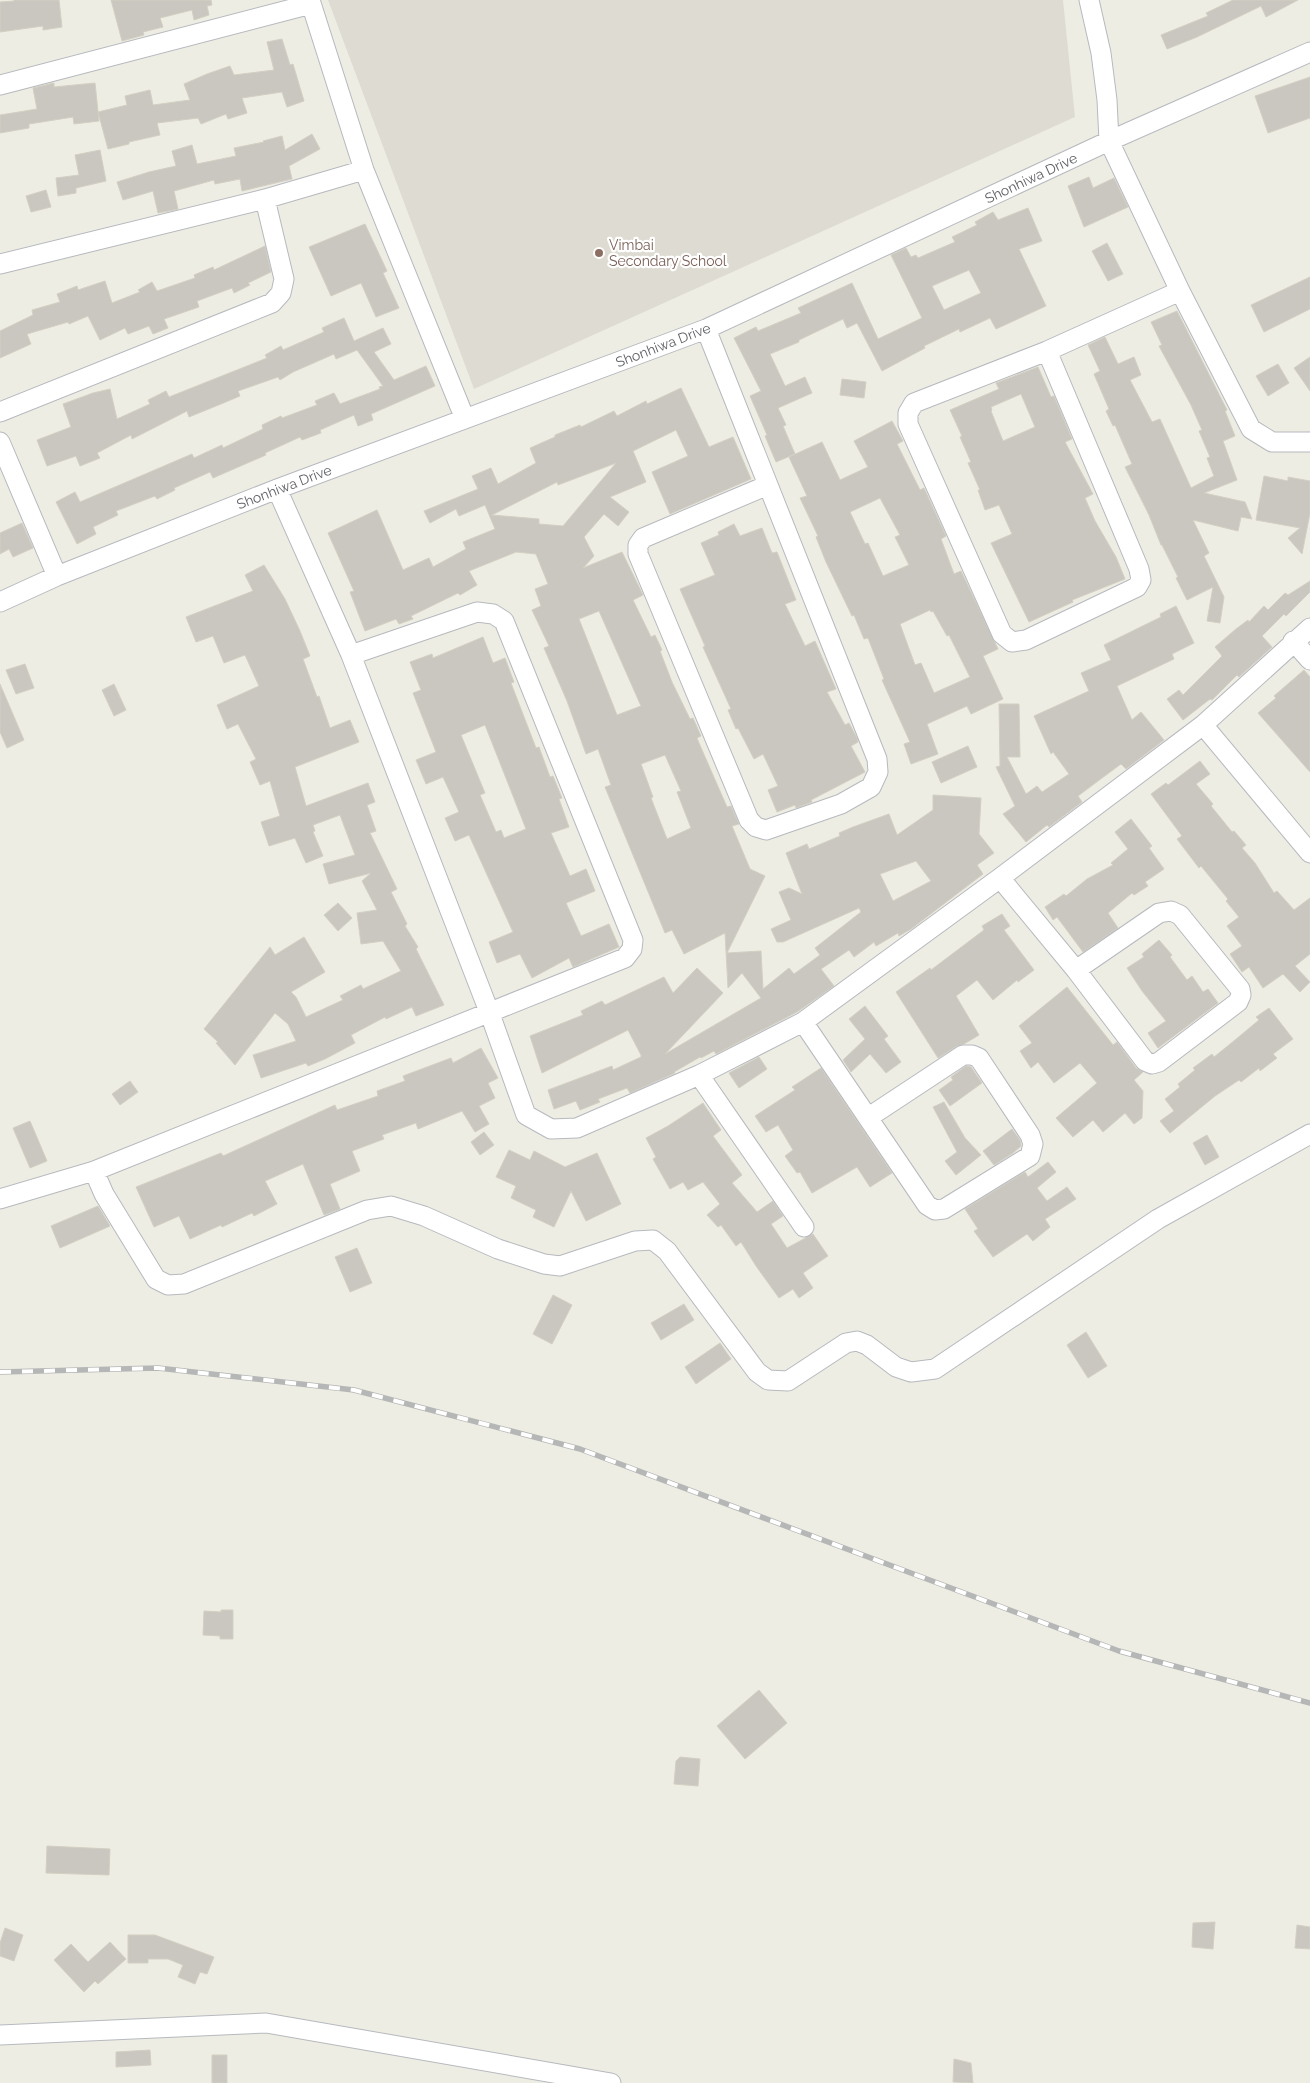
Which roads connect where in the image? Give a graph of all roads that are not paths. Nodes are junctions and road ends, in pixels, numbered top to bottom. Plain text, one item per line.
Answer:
1 (1089, 0) edge
2 (310, 2) edge
3 (1310, 52) edge
4 (0, 85) edge
5 (1109, 141) junction
6 (364, 170) junction
7 (264, 199) junction
8 (0, 264) edge
9 (1180, 291) junction
10 (706, 330) junction
11 (1047, 351) junction
12 (0, 412) edge
13 (465, 419) junction
14 (0, 442) edge
15 (1310, 442) edge
16 (768, 485) junction
17 (276, 489) junction
18 (57, 576) junction
19 (0, 602) edge
20 (1310, 628) edge
21 (1294, 641) junction
22 (351, 655) junction
23 (1310, 660) edge
24 (1203, 725) junction
25 (1310, 853) edge
26 (1000, 878) junction
27 (1076, 970) junction
28 (490, 1014) junction
29 (803, 1022) junction
30 (699, 1075) junction
31 (868, 1117) junction
32 (1310, 1134) edge
33 (94, 1171) junction
34 (0, 1199) edge
35 (804, 1227) dead end
36 (0, 2035) edge
37 (611, 2083) edge

1 - 5 street
2 - 4 street
2 - 6 street
3 - 5 street, Shonhiwa Drive
5 - 9 street
5 - 10 street, Shonhiwa Drive
6 - 7 street
6 - 13 street
7 - 8 street
7 - 12 street
9 - 11 street
9 - 15 street
10 - 13 street, Shonhiwa Drive
10 - 16 street
11 - 11 street
13 - 17 street, Shonhiwa Drive
14 - 18 street
16 - 16 street
17 - 18 street, Shonhiwa Drive
17 - 22 street
18 - 19 street, Shonhiwa Drive
20 - 21 street
21 - 23 street
21 - 24 street
22 - 28 street
22 - 28 street
24 - 25 street
24 - 26 street
26 - 27 street
26 - 29 street
27 - 27 street
28 - 30 street
28 - 33 street
29 - 30 street
29 - 31 street
30 - 35 street
31 - 31 street
32 - 33 street
33 - 34 street
36 - 37 street

